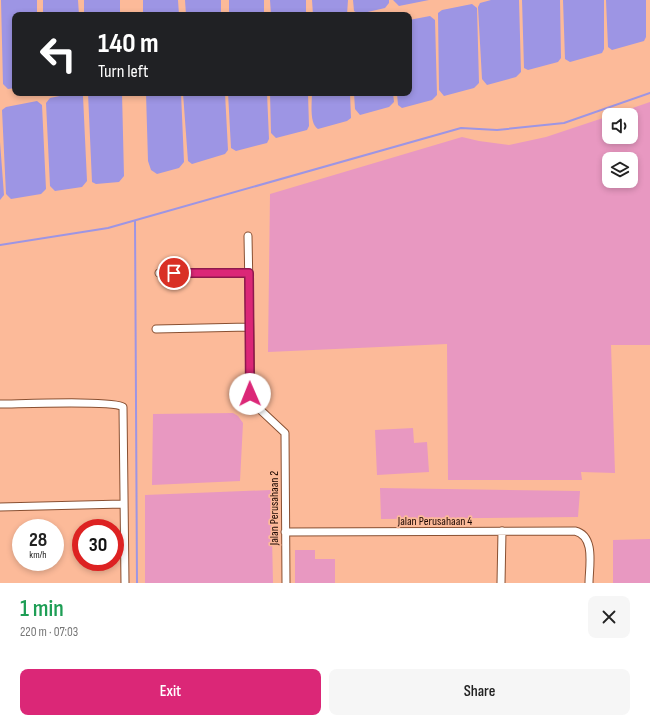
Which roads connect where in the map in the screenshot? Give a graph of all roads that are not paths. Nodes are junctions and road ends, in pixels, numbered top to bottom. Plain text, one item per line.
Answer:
1 (248, 236) dead end
2 (159, 273) dead end
3 (249, 273) junction
4 (249, 326) junction
5 (156, 328) dead end
6 (0, 404) edge
7 (123, 504) junction
8 (0, 507) edge
9 (502, 531) junction
10 (286, 532) junction
11 (124, 583) edge
12 (286, 583) edge
13 (501, 583) edge
14 (589, 583) edge

1 - 3 street
2 - 3 street
3 - 4 street
4 - 5 street
4 - 10 street, Jalan Perusahaan 2
6 - 7 street
7 - 8 street
7 - 11 street
9 - 10 street, Jalan Perusahaan 4
9 - 13 street
9 - 14 street, Jalan Perusahaan 4
10 - 12 street, Jalan Perusahaan 2

